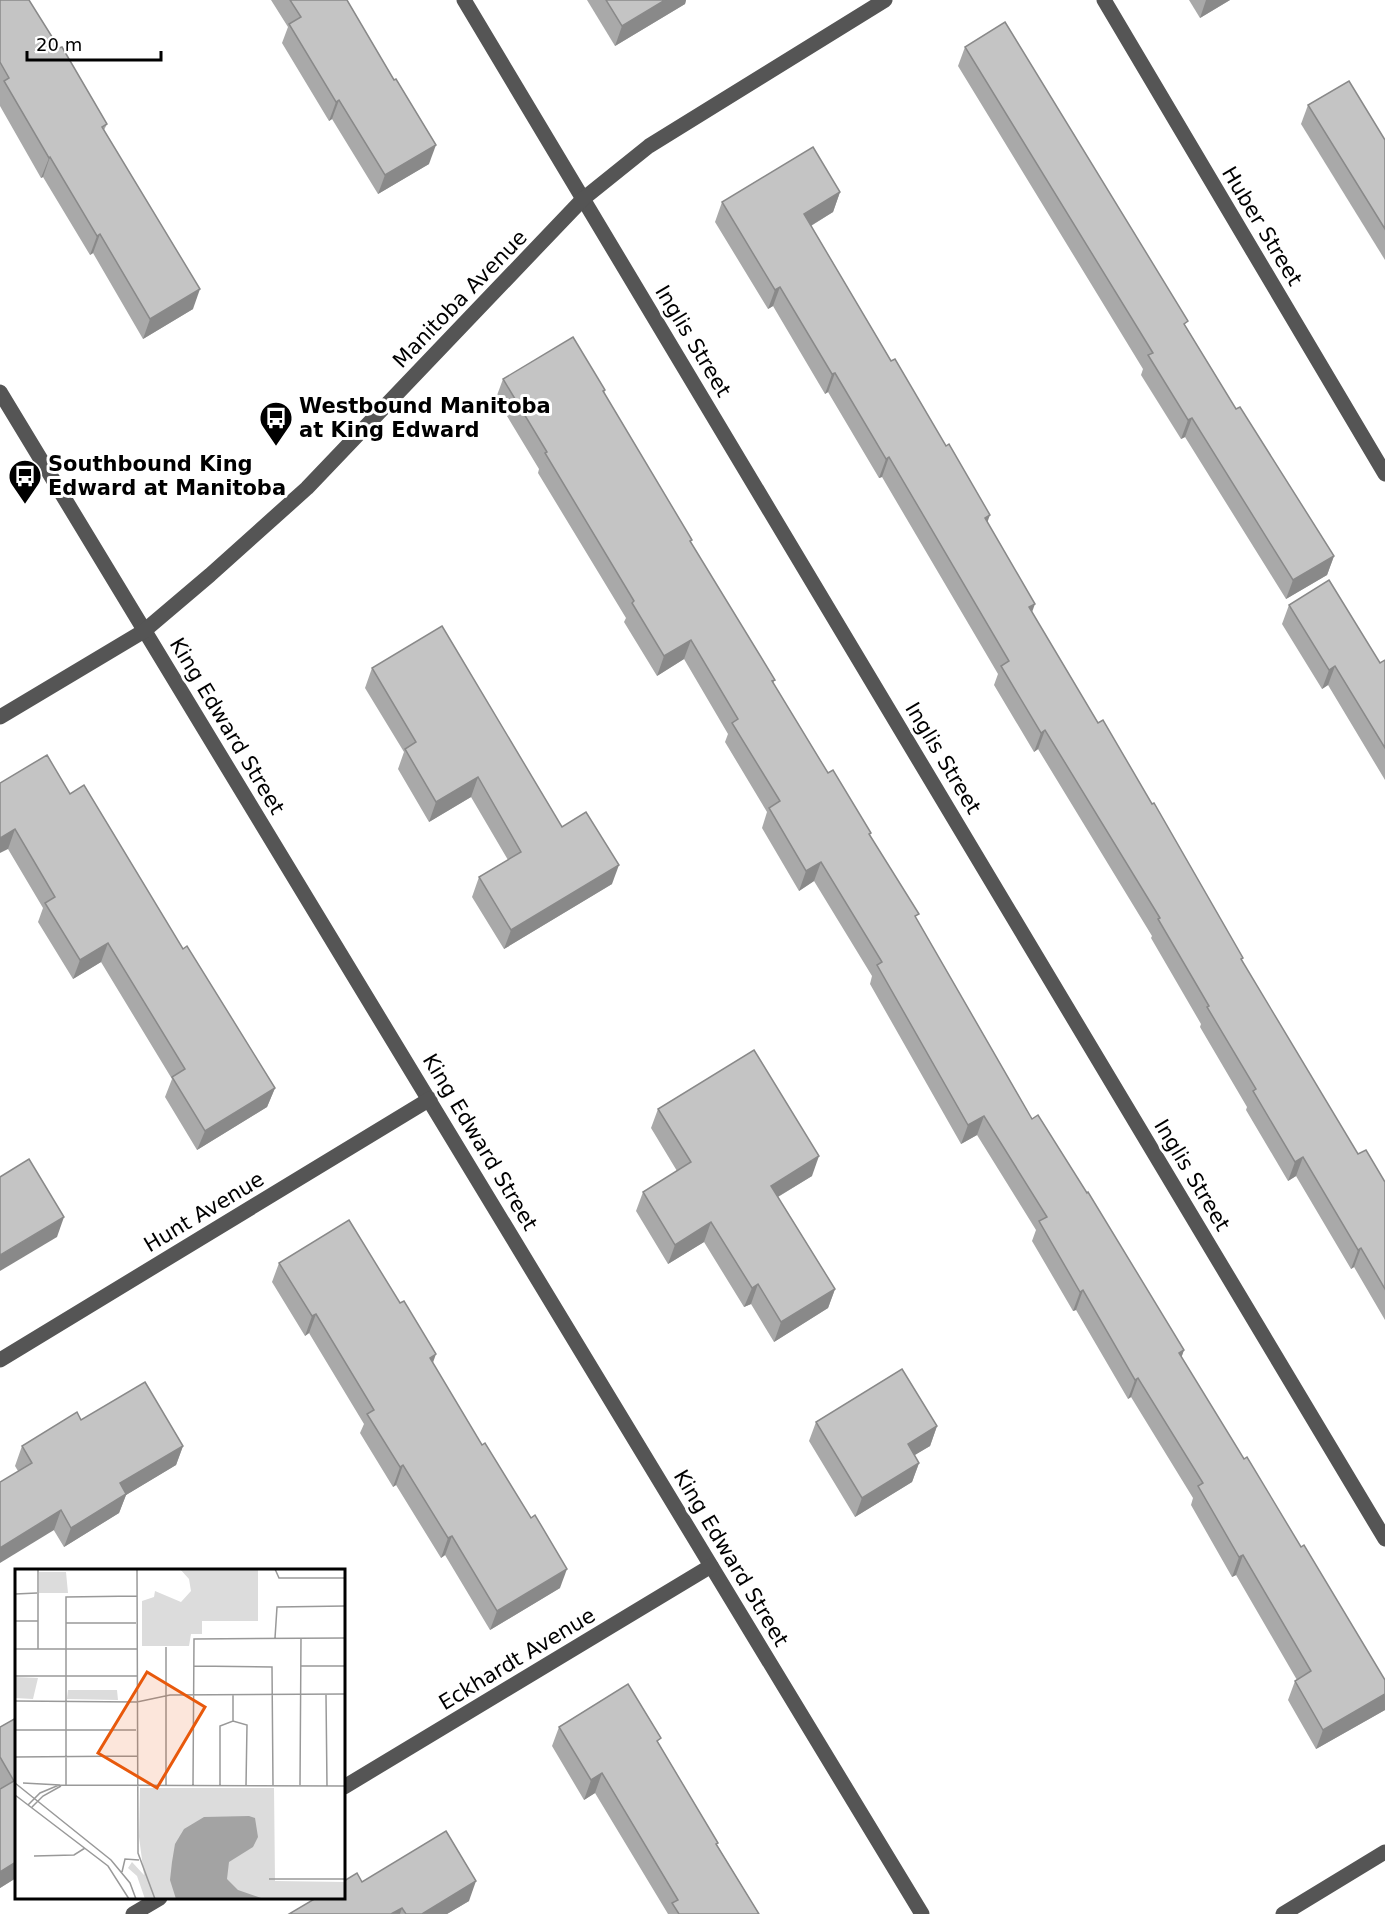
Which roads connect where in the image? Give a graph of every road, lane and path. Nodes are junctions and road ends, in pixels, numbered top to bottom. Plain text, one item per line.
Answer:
1 (464, 0) edge
2 (885, 0) edge
3 (1104, 0) edge
4 (583, 199) junction
5 (0, 392) edge
6 (1385, 474) edge
7 (144, 631) junction
8 (0, 717) edge
9 (430, 1099) junction
10 (0, 1360) edge
11 (1385, 1539) edge
12 (711, 1566) junction
13 (345, 1786) edge
14 (1385, 1852) edge
15 (158, 1899) edge
16 (133, 1914) edge
17 (922, 1914) edge
18 (1283, 1914) edge

1 - 4 street, Inglis Street
2 - 4 street, Manitoba Avenue
3 - 6 street, Huber Street
4 - 7 street, Manitoba Avenue
4 - 11 street, Inglis Street
5 - 7 street, King Edward Street
7 - 8 street, Manitoba Avenue
7 - 9 street, King Edward Street
9 - 10 street, Hunt Avenue
9 - 12 street, King Edward Street
12 - 13 street, Eckhardt Avenue
12 - 17 street, King Edward Street
14 - 18 street
15 - 16 street

